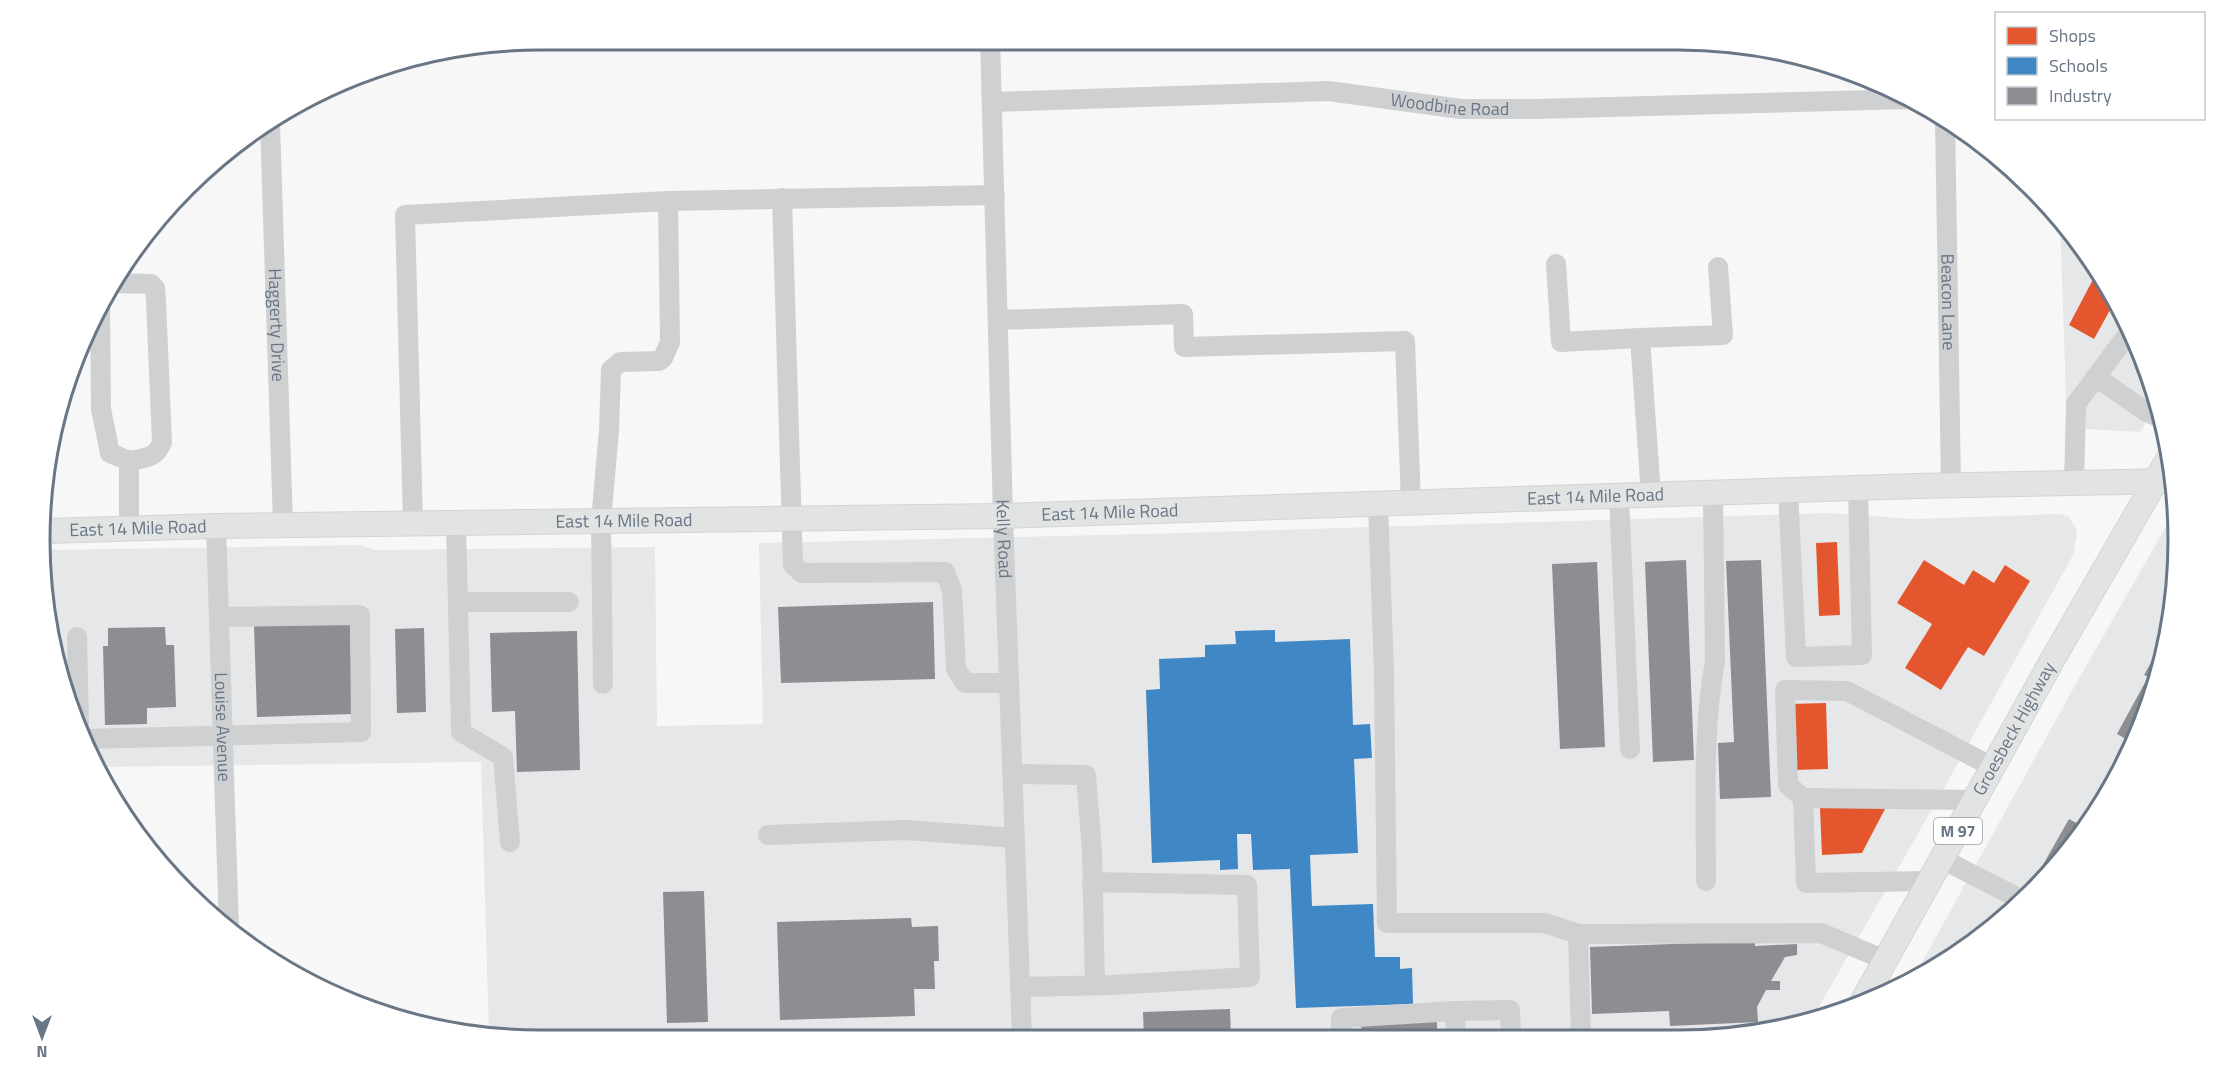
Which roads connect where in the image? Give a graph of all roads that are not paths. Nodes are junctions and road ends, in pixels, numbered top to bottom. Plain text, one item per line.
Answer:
1 (990, 50) edge
2 (1893, 99) edge
3 (992, 102) junction
4 (1945, 129) edge
5 (270, 130) edge
6 (995, 195) junction
7 (782, 198) junction
8 (668, 201) junction
9 (1556, 264) dead end
10 (1718, 267) dead end
11 (122, 283) edge
12 (998, 320) junction
13 (100, 323) edge
14 (1640, 338) junction
15 (2124, 338) edge
16 (2096, 376) junction
17 (2151, 414) edge
18 (129, 461) junction
19 (2164, 482) edge
20 (2074, 484) junction
21 (1951, 486) junction
22 (1858, 488) junction
23 (1788, 490) junction
24 (1713, 493) junction
25 (1651, 495) junction
26 (1619, 496) junction
27 (1411, 503) junction
28 (1378, 504) junction
29 (1003, 516) junction
30 (792, 517) junction
31 (601, 521) junction
32 (456, 523) junction
33 (413, 524) junction
34 (283, 525) junction
35 (216, 526) junction
36 (129, 529) junction
37 (50, 531) edge
38 (458, 602) junction
39 (568, 602) dead end
40 (219, 617) junction
41 (77, 637) dead end
42 (1009, 683) junction
43 (603, 684) dead end
44 (79, 706) edge
45 (223, 736) junction
46 (92, 739) edge
47 (1630, 749) dead end
48 (1993, 766) junction
49 (1013, 774) junction
50 (1803, 798) junction
51 (1975, 800) junction
52 (768, 835) dead end
53 (1015, 837) junction
54 (510, 842) dead end
55 (1942, 859) junction
56 (1706, 881) dead end
57 (1929, 881) junction
58 (1092, 882) junction
59 (2013, 896) edge
60 (229, 918) edge
61 (1578, 934) junction
62 (1885, 960) junction
63 (1095, 985) junction
64 (1020, 987) junction
65 (1868, 990) edge
66 (1455, 1011) junction
67 (1022, 1030) edge
68 (1341, 1030) edge
69 (1456, 1030) edge
70 (1511, 1030) edge
71 (1581, 1030) edge

1 - 3 street, Kelly Road
2 - 3 street, Woodbine Road
3 - 6 street, Kelly Road
4 - 21 street, Beacon Lane
5 - 34 street, Haggerty Drive
6 - 7 street
6 - 12 street, Kelly Road
7 - 8 street
7 - 30 street
8 - 31 street
8 - 33 street
9 - 14 street
10 - 14 street
11 - 18 street
12 - 27 street
12 - 29 street, Kelly Road
13 - 18 street
14 - 25 street
15 - 16 street
16 - 17 street
16 - 20 street
18 - 36 street
19 - 20 main road, East 14 Mile Road
19 - 48 main road, Groesbeck Highway / M 97
20 - 21 main road, East 14 Mile Road
21 - 22 main road, East 14 Mile Road
22 - 23 main road, East 14 Mile Road
22 - 23 street
23 - 24 main road, East 14 Mile Road
24 - 25 main road, East 14 Mile Road
24 - 56 street
25 - 26 main road, East 14 Mile Road
26 - 27 main road, East 14 Mile Road
26 - 47 street
27 - 28 main road, East 14 Mile Road
28 - 29 main road, East 14 Mile Road
28 - 61 street
29 - 30 main road, East 14 Mile Road
29 - 42 street, Kelly Road
30 - 31 main road, East 14 Mile Road
30 - 42 street
31 - 32 main road, East 14 Mile Road
31 - 43 street
32 - 33 main road, East 14 Mile Road
32 - 38 street
33 - 34 main road, East 14 Mile Road
34 - 35 main road, East 14 Mile Road
35 - 36 main road, East 14 Mile Road
35 - 40 street, Louise Avenue
36 - 37 main road, East 14 Mile Road
38 - 39 street
38 - 54 street
40 - 45 street, Louise Avenue
40 - 45 street
41 - 44 street
42 - 49 street, Kelly Road
45 - 46 street
45 - 60 street, Louise Avenue
48 - 50 street
48 - 51 main road, Groesbeck Highway / M 97
49 - 53 street, Kelly Road
49 - 58 street
50 - 51 street
50 - 57 street
51 - 55 main road, Groesbeck Highway / M 97
52 - 53 street
53 - 64 street, Kelly Road
55 - 57 main road, Groesbeck Highway / M 97
55 - 59 street
57 - 62 main road, Groesbeck Highway / M 97
58 - 63 street
58 - 63 street
61 - 62 street
61 - 71 street
62 - 65 main road, Groesbeck Highway / M 97
63 - 64 street
64 - 67 street, Kelly Road
66 - 68 street
66 - 69 street
66 - 70 street

